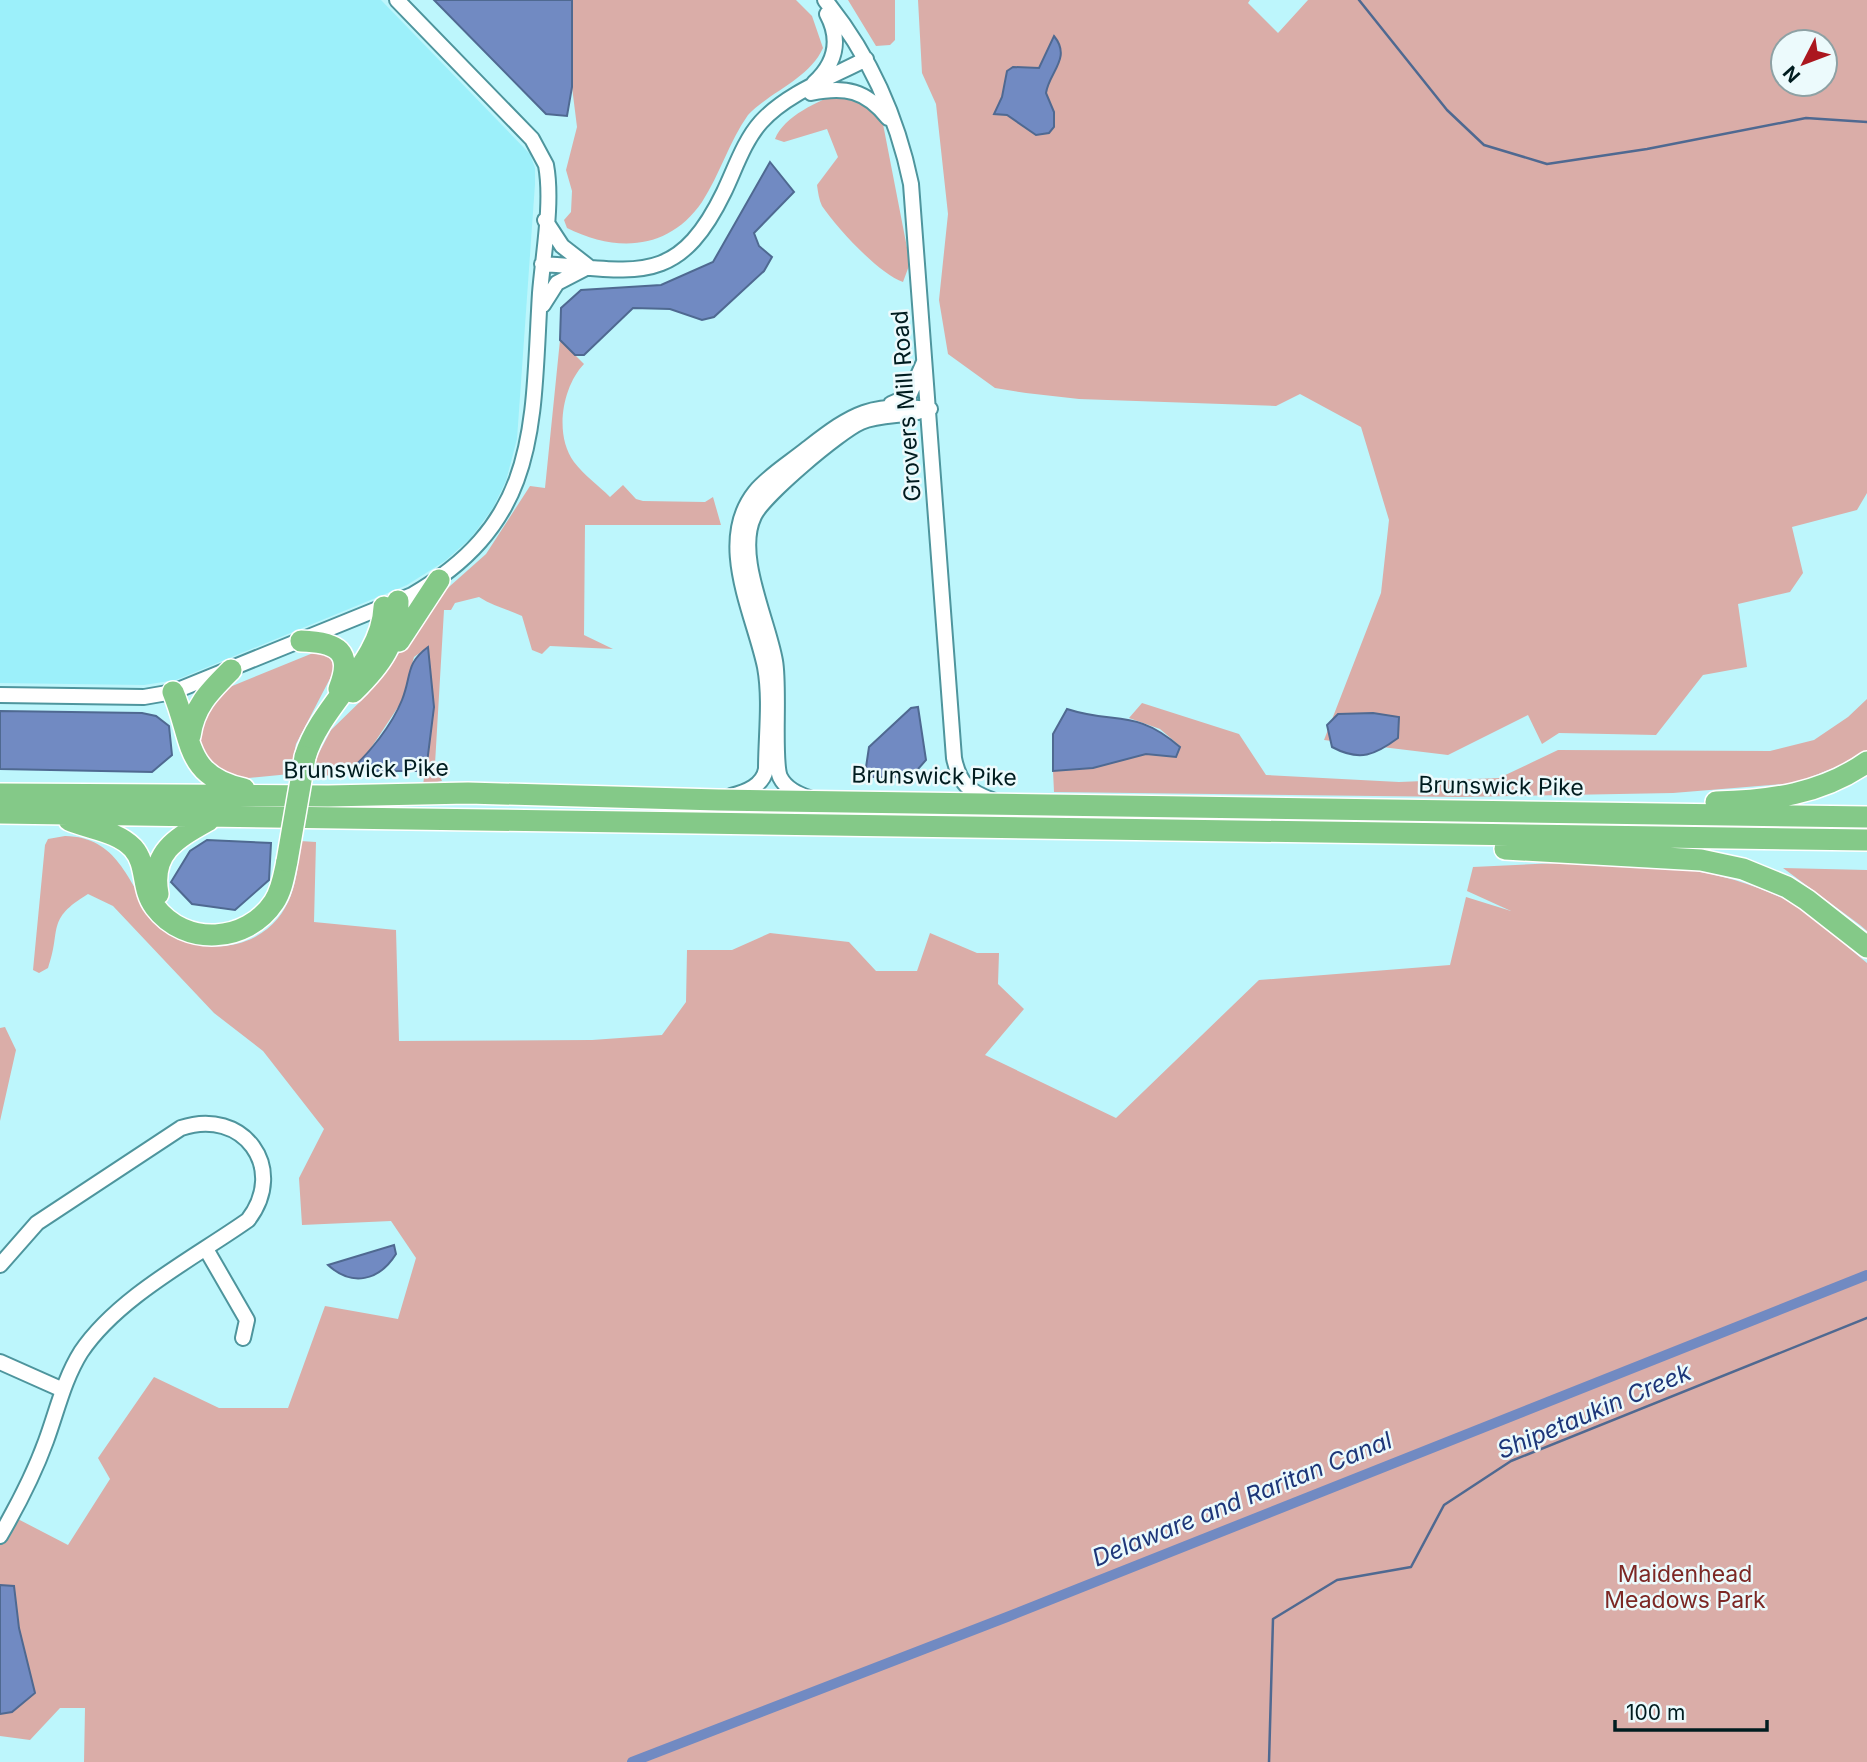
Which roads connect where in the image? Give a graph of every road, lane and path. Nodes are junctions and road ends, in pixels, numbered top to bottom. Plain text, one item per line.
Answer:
1 (397, 0) edge
2 (823, 0) edge
3 (866, 59) junction
4 (793, 99) junction
5 (899, 135) junction
6 (545, 220) junction
7 (542, 264) junction
8 (590, 267) junction
9 (539, 312) junction
10 (926, 358) junction
11 (884, 406) junction
12 (930, 409) junction
13 (439, 580) junction
14 (391, 604) junction
15 (301, 641) junction
16 (380, 665) junction
17 (231, 670) junction
18 (173, 692) junction
19 (0, 695) edge
20 (333, 704) junction
21 (190, 738) junction
22 (1867, 762) edge
23 (0, 794) edge
24 (277, 796) junction
25 (718, 800) junction
26 (817, 801) junction
27 (1003, 803) junction
28 (1241, 808) junction
29 (0, 813) edge
30 (54, 814) junction
31 (1867, 817) edge
32 (213, 818) junction
33 (1273, 833) junction
34 (1835, 840) junction
35 (1867, 840) edge
36 (1867, 846) edge
37 (180, 927) junction
38 (1867, 947) edge
39 (206, 1249) junction
40 (0, 1265) edge
41 (243, 1338) dead end
42 (0, 1362) edge
43 (63, 1390) junction
44 (0, 1536) edge

1 - 6 street
2 - 3 street, Grovers Mill Road
2 - 4 street
3 - 4 street
3 - 5 street, Grovers Mill Road
4 - 5 street
4 - 8 street
5 - 10 street, Grovers Mill Road
6 - 7 street
6 - 8 street
7 - 8 street
7 - 9 street
8 - 9 street
9 - 13 street
10 - 11 street
10 - 12 street, Grovers Mill Road
11 - 12 street
11 - 25 street
12 - 26 street
12 - 27 street, Grovers Mill Road
13 - 14 street
13 - 16 highway
14 - 15 street
14 - 16 highway
14 - 20 highway
15 - 17 street
15 - 20 highway
16 - 20 highway
17 - 18 street
17 - 21 highway
18 - 19 street
18 - 21 highway
20 - 37 highway, bridge
21 - 24 highway
22 - 28 highway
23 - 24 highway, Brunswick Pike
24 - 25 highway, Brunswick Pike
25 - 26 highway, Brunswick Pike
26 - 27 highway, Brunswick Pike
27 - 28 highway, Brunswick Pike
28 - 31 highway, Brunswick Pike
29 - 30 highway, Brunswick Pike
30 - 32 highway, Brunswick Pike
30 - 37 highway
32 - 33 highway, Brunswick Pike
32 - 37 highway
33 - 34 highway, Brunswick Pike
33 - 38 highway
34 - 35 highway, Brunswick Pike
34 - 36 highway
39 - 40 street
39 - 41 street
39 - 43 street
42 - 43 street
43 - 44 street

